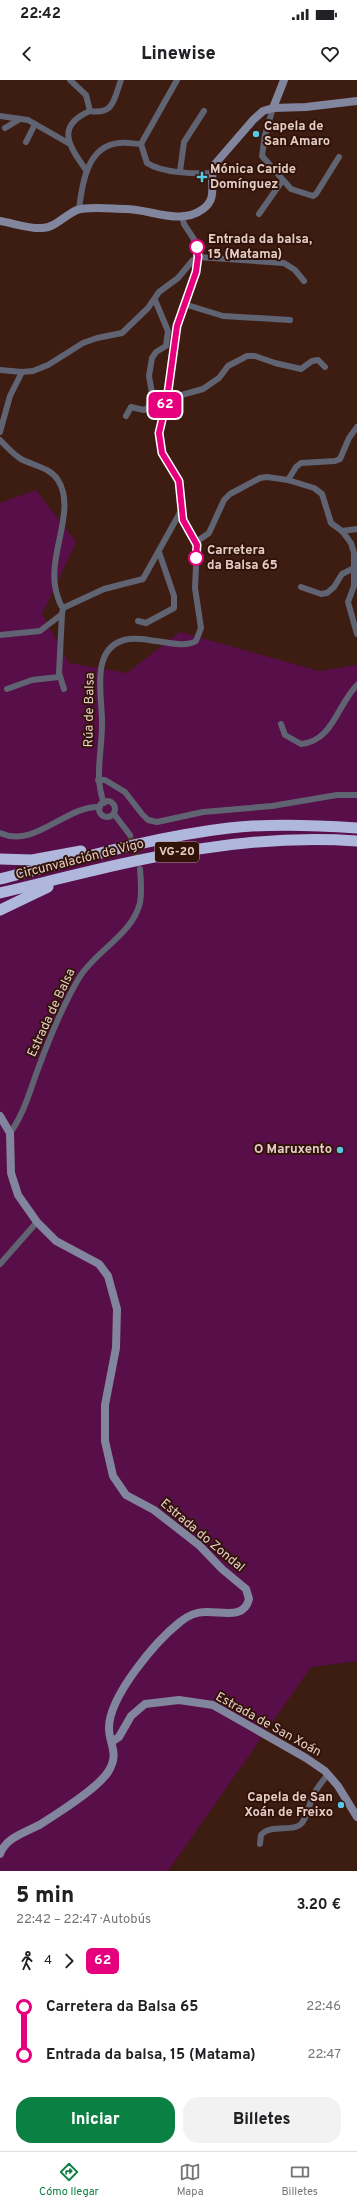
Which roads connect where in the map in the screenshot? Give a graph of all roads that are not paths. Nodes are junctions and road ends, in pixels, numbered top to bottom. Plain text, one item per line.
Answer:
1 (70, 80) edge
2 (121, 80) edge
3 (177, 80) edge
4 (284, 80) edge
5 (357, 101) edge
6 (274, 108) junction
7 (90, 111) junction
8 (204, 111) dead end
9 (0, 116) edge
10 (20, 120) junction
11 (35, 124) junction
12 (6, 128) dead end
13 (26, 142) dead end
14 (70, 144) junction
15 (141, 144) junction
16 (339, 157) dead end
17 (86, 170) junction
18 (180, 172) junction
19 (212, 173) junction
20 (282, 181) junction
21 (79, 209) junction
22 (259, 214) dead end
23 (182, 217) junction
24 (0, 220) edge
25 (198, 257) junction
26 (304, 281) dead end
27 (155, 300) junction
28 (184, 304) junction
29 (290, 320) dead end
30 (175, 342) junction
31 (164, 349) junction
32 (325, 367) dead end
33 (0, 370) edge
34 (22, 372) junction
35 (167, 399) junction
36 (126, 416) dead end
37 (357, 427) edge
38 (0, 432) edge
39 (0, 440) edge
40 (288, 480) junction
41 (182, 509) junction
42 (357, 529) edge
43 (342, 530) junction
44 (196, 542) junction
45 (159, 552) junction
46 (354, 568) junction
47 (301, 587) dead end
48 (62, 611) junction
49 (138, 621) dead end
50 (357, 634) edge
51 (0, 635) edge
52 (59, 677) junction
53 (357, 685) edge
54 (7, 688) dead end
55 (64, 689) dead end
56 (281, 724) dead end
57 (98, 780) junction
58 (357, 795) edge
59 (102, 805) junction
60 (114, 814) junction
61 (357, 828) edge
62 (0, 833) edge
63 (130, 835) tunnel mouth
64 (176, 837) junction
65 (357, 841) edge
66 (0, 859) edge
67 (140, 869) tunnel mouth
68 (65, 877) junction
69 (0, 879) edge
70 (0, 893) edge
71 (0, 910) edge
72 (0, 1116) edge
73 (10, 1133) junction
74 (37, 1222) junction
75 (0, 1264) edge
76 (113, 1741) junction
77 (328, 1774) junction
78 (357, 1817) edge
79 (260, 1844) dead end
80 (0, 1854) edge

1 - 7 street
2 - 7 street
3 - 15 street
4 - 6 street
5 - 6 street
6 - 19 street
6 - 20 street
7 - 14 street
8 - 18 street
9 - 10 street
10 - 11 street
10 - 12 street
11 - 13 street
11 - 14 street
14 - 17 street
15 - 17 street
15 - 18 street
16 - 20 street
17 - 21 street
18 - 19 street
19 - 23 street
20 - 22 street
21 - 23 street
21 - 24 street
23 - 25 street
25 - 26 street
25 - 27 street
25 - 28 street
27 - 31 street
27 - 34 street
28 - 29 street
28 - 30 street
30 - 31 street
30 - 35 street
31 - 36 street
32 - 35 street
33 - 34 street
34 - 38 street
35 - 41 street
37 - 40 street
39 - 48 street
40 - 43 street
40 - 44 street
41 - 44 street
41 - 45 street
42 - 43 street
43 - 46 street
44 - 57 street, Rúa de Balsa
45 - 48 street
45 - 49 street
46 - 47 street
46 - 50 street
48 - 51 street
48 - 52 street
52 - 54 street
52 - 55 street
53 - 56 street
57 - 58 street
57 - 59 street, Rúa de Balsa
59 - 60 street
59 - 60 street
59 - 62 street
60 - 63 street
61 - 64 highway, Circunvalación de Vigo / VG-20
64 - 66 highway
64 - 69 highway, Circunvalación de Vigo / VG-20
65 - 68 highway, Circunvalación de Vigo / VG-20
67 - 73 street, Estrada de Balsa
68 - 70 highway, Circunvalación de Vigo / VG-20
68 - 71 highway
72 - 73 street, Estrada do Zondal
73 - 74 street, Estrada do Zondal
74 - 75 street
74 - 76 street, Estrada do Zondal
76 - 77 street, Estrada de San Xoán
76 - 80 street, Estrada do Zondal
77 - 78 street, Estrada de San Xoán
77 - 79 street

